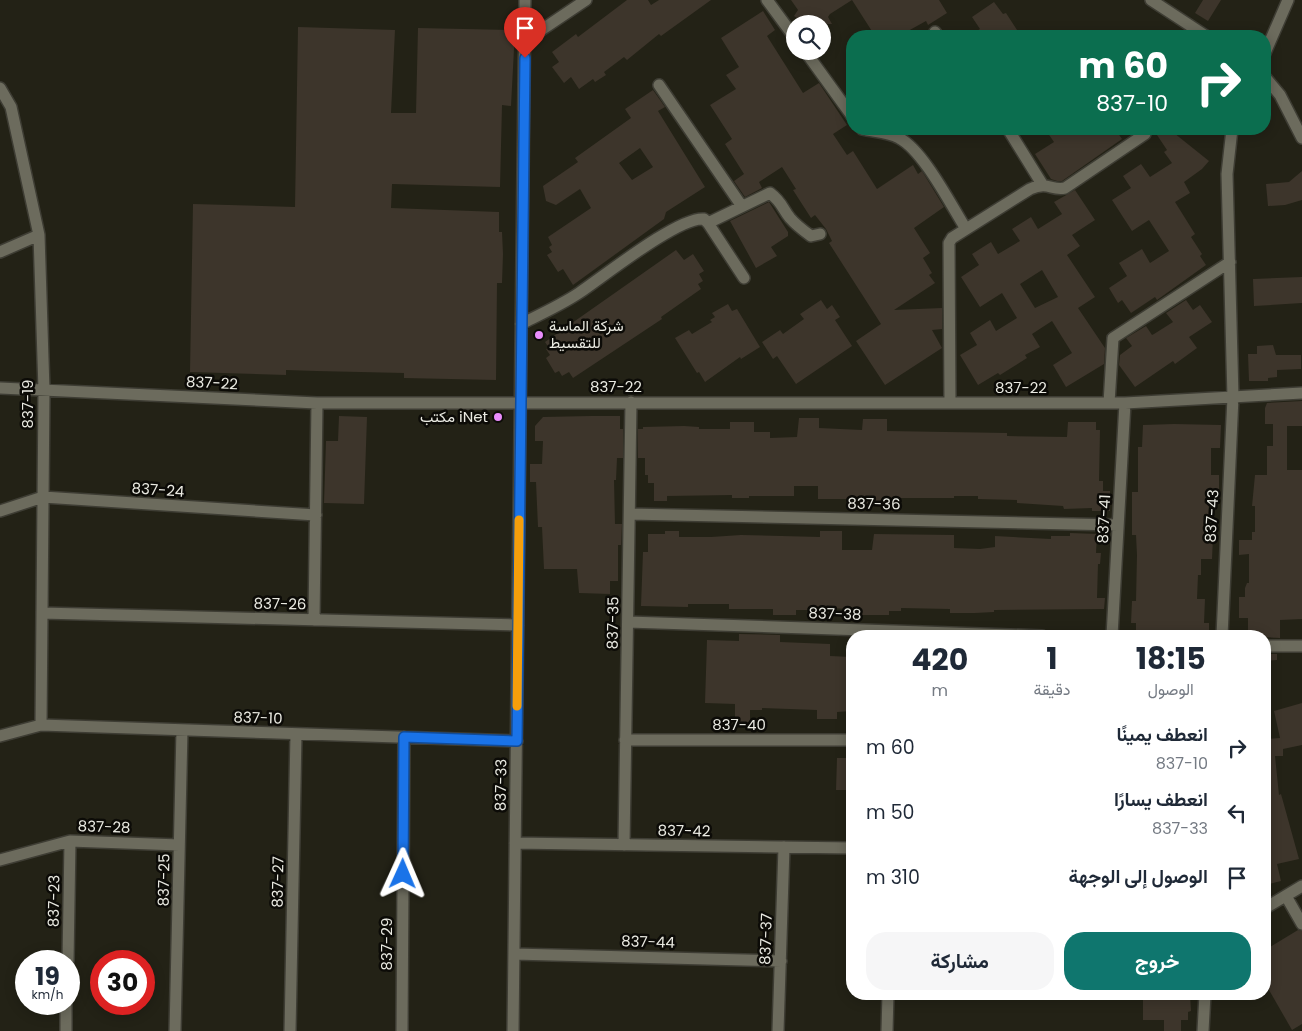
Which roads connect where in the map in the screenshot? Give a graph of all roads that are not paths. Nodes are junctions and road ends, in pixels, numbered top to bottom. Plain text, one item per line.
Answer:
1 (525, 0) edge
2 (586, 0) edge
3 (767, 0) edge
4 (1151, 0) edge
5 (1288, 0) edge
6 (786, 26) edge
7 (1197, 30) edge
8 (1271, 39) edge
9 (525, 41) junction
10 (812, 60) edge
11 (1271, 84) edge
12 (659, 85) dead end
13 (0, 88) edge
14 (11, 107) junction
15 (846, 108) edge
16 (0, 114) edge
17 (890, 135) edge
18 (1012, 135) edge
19 (1144, 135) edge
20 (1231, 135) edge
21 (1302, 138) edge
22 (1042, 184) junction
23 (742, 205) junction
24 (708, 223) junction
25 (966, 229) junction
26 (820, 234) dead end
27 (39, 236) junction
28 (0, 252) edge
29 (1230, 262) junction
30 (744, 278) dead end
31 (522, 324) junction
32 (0, 388) edge
33 (44, 390) junction
34 (1302, 393) edge
35 (1233, 397) junction
36 (520, 402) junction
37 (632, 402) junction
38 (318, 403) junction
39 (950, 403) junction
40 (1109, 403) junction
41 (1125, 403) junction
42 (43, 497) junction
43 (0, 511) edge
44 (630, 514) junction
45 (316, 515) junction
46 (1118, 525) junction
47 (42, 613) junction
48 (314, 620) junction
49 (628, 622) junction
50 (518, 625) junction
51 (865, 630) edge
52 (1112, 630) edge
53 (1222, 630) edge
54 (1271, 646) edge
55 (1302, 646) edge
56 (41, 726) junction
57 (182, 730) junction
58 (296, 734) junction
59 (0, 736) edge
60 (404, 737) junction
61 (626, 740) junction
62 (846, 740) edge
63 (517, 741) junction
64 (70, 840) junction
65 (515, 843) junction
66 (624, 845) junction
67 (179, 846) junction
68 (784, 847) junction
69 (846, 848) edge
70 (0, 860) edge
71 (1302, 886) edge
72 (1286, 896) junction
73 (1271, 905) edge
74 (1302, 924) edge
75 (68, 950) edge
76 (514, 954) junction
77 (781, 961) junction
78 (888, 1000) edge
79 (1205, 1000) edge
80 (66, 1015) edge
81 (1205, 1027) edge
82 (66, 1031) edge
83 (175, 1031) edge
84 (290, 1031) edge
85 (402, 1031) edge
86 (513, 1031) edge
87 (778, 1031) edge
88 (887, 1031) edge

1 - 9 street, 837-33
2 - 9 street
3 - 6 street
4 - 7 street
5 - 8 street
9 - 31 street, 837-33
10 - 15 street
11 - 21 street
12 - 23 street
13 - 14 street, 837-19
14 - 16 street
14 - 27 street, 837-19
17 - 25 street
18 - 22 street
19 - 22 street
20 - 29 street, 837-43
22 - 25 street
23 - 24 street
23 - 26 street
24 - 30 street
24 - 31 street
25 - 39 street
27 - 28 street
27 - 33 street, 837-19
29 - 35 street, 837-43
29 - 40 street
31 - 36 street, 837-33
32 - 33 street, 837-22
33 - 38 street, 837-22
33 - 42 street, 837-19
34 - 35 street, 837-22
35 - 41 street, 837-22
35 - 53 street, 837-43
36 - 37 street, 837-22
36 - 38 street, 837-22
36 - 50 street, 837-33
37 - 39 street, 837-22
37 - 44 street, 837-35
38 - 45 street
39 - 40 street, 837-22
40 - 41 street, 837-22
41 - 46 street, 837-41
42 - 43 street, 837-24
42 - 45 street, 837-24
42 - 47 street, 837-19
44 - 46 street, 837-36
44 - 49 street, 837-35
45 - 48 street
46 - 52 street, 837-41
47 - 48 street, 837-26
47 - 56 street, 837-19
48 - 50 street, 837-26
49 - 51 street, 837-38
49 - 61 street, 837-35
50 - 63 street, 837-33
54 - 55 street
56 - 57 street, 837-10
56 - 59 street, 837-10
57 - 58 street, 837-10
57 - 67 street, 837-25
58 - 60 street, 837-10
58 - 84 street, 837-27
60 - 63 street, 837-10
60 - 85 street, 837-29
61 - 62 street, 837-40
61 - 66 street, 837-35
63 - 65 street, 837-33
64 - 67 street, 837-28
64 - 70 street, 837-28
64 - 75 street, 837-23
65 - 66 street, 837-42
65 - 76 street, 837-33
66 - 68 street, 837-42
67 - 83 street, 837-25
68 - 69 street, 837-42
68 - 77 street, 837-37
71 - 72 street
72 - 73 street
72 - 74 street
76 - 77 street, 837-44
76 - 86 street, 837-33
77 - 87 street, 837-37
78 - 88 street
79 - 81 street
80 - 82 street

